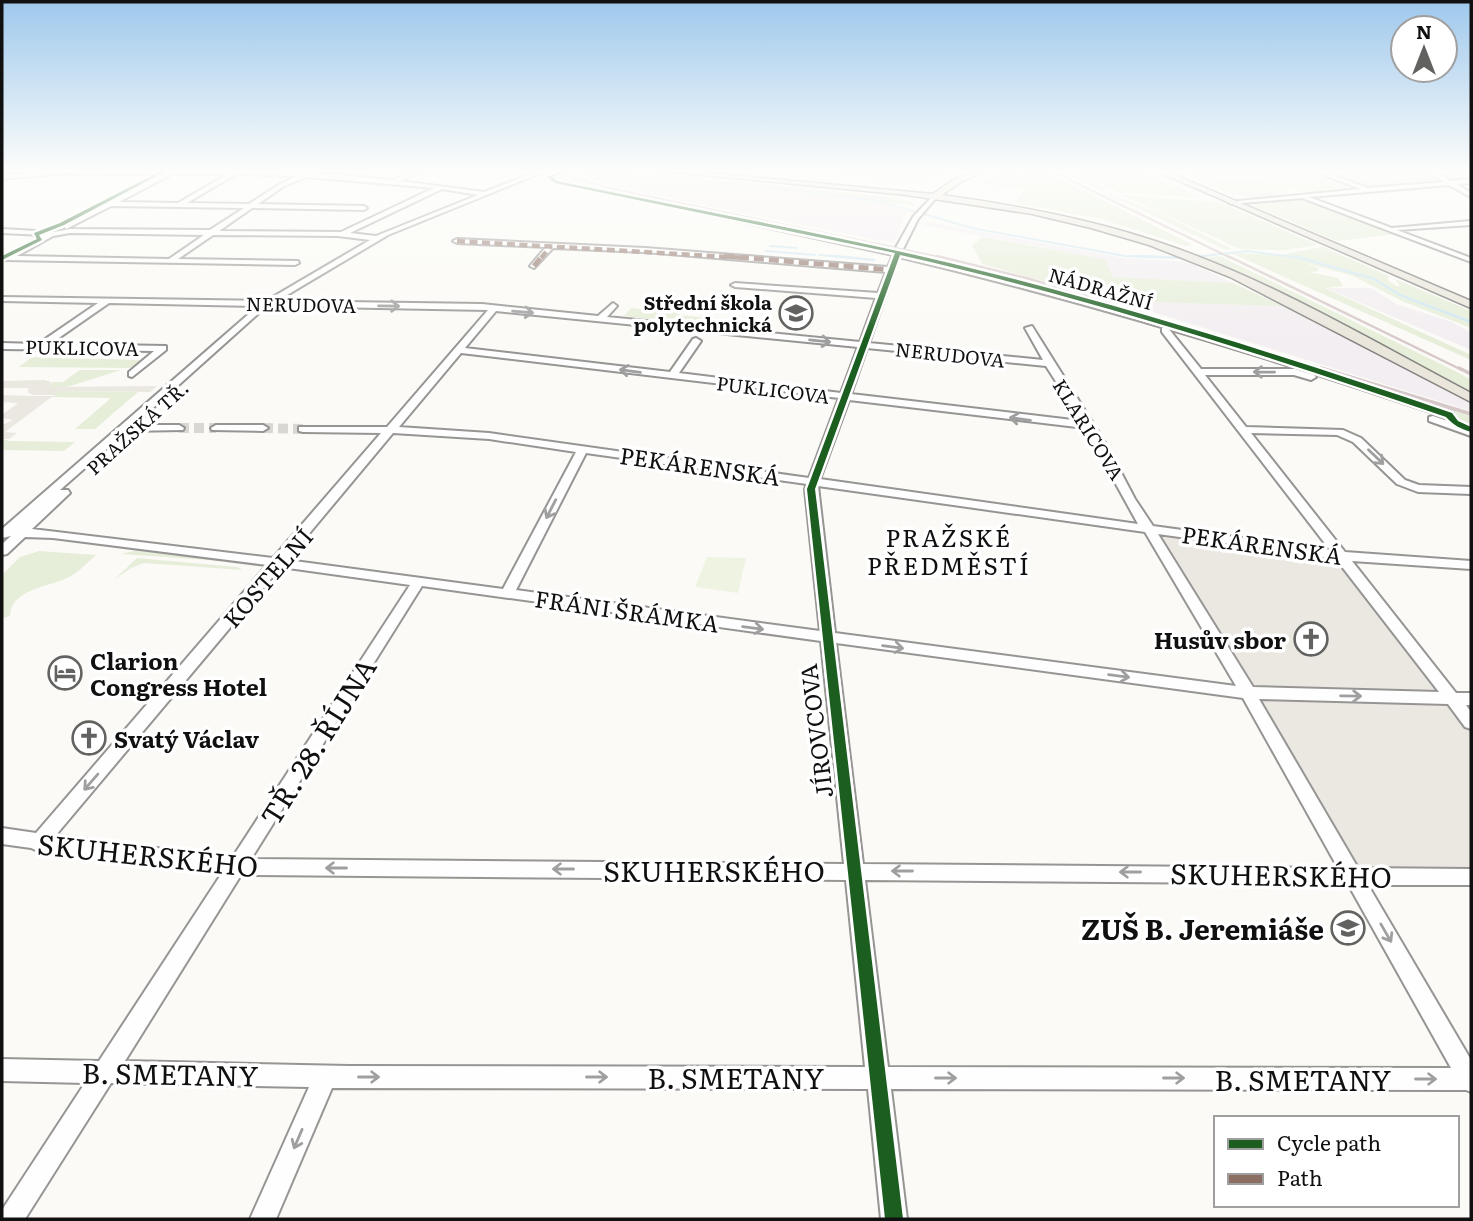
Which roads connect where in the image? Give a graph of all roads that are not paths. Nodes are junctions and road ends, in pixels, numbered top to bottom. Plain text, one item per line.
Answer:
1 (71, 227) edge
2 (220, 227) edge
3 (358, 227) edge
4 (407, 227) edge
5 (409, 227) edge
6 (776, 227) edge
7 (911, 227) edge
8 (1094, 227) edge
9 (1289, 227) edge
10 (1387, 227) edge
11 (1407, 227) edge
12 (1390, 228) junction
13 (68, 229) junction
14 (2, 231) edge
15 (50, 233) junction
16 (211, 233) junction
17 (343, 234) junction
18 (379, 239) junction
19 (457, 241) dead end
20 (551, 246) junction
21 (898, 252) junction
22 (4, 260) edge
23 (762, 260) junction
24 (1471, 260) edge
25 (170, 261) junction
26 (295, 263) dead end
27 (534, 266) dead end
28 (891, 270) junction
29 (770, 272) dead end
30 (735, 285) dead end
31 (882, 296) junction
32 (2, 299) edge
33 (107, 301) junction
34 (272, 303) junction
35 (1471, 305) edge
36 (613, 306) dead end
37 (493, 309) junction
38 (600, 319) junction
39 (1029, 328) dead end
40 (1166, 330) dead end
41 (698, 338) dead end
42 (864, 345) junction
43 (2, 346) edge
44 (40, 347) junction
45 (460, 350) junction
46 (1048, 363) junction
47 (1199, 372) junction
48 (132, 374) dead end
49 (672, 376) junction
50 (1374, 389) junction
51 (1364, 395) junction
52 (843, 397) junction
53 (1471, 398) edge
54 (1448, 415) dead end
55 (1087, 425) junction
56 (179, 428) tunnel mouth
57 (216, 428) tunnel mouth
58 (263, 428) tunnel mouth
59 (125, 429) junction
60 (303, 429) tunnel mouth
61 (391, 430) junction
62 (1241, 430) junction
63 (1471, 433) edge
64 (104, 435) dead end
65 (583, 449) junction
66 (812, 480) junction
67 (1471, 490) edge
68 (1149, 529) junction
69 (23, 532) junction
70 (4, 534) edge
71 (2, 551) edge
72 (1341, 556) junction
73 (280, 563) junction
74 (1471, 565) edge
75 (419, 581) junction
76 (508, 593) junction
77 (826, 638) junction
78 (1248, 693) junction
79 (1452, 698) junction
80 (1471, 699) edge
81 (1471, 723) edge
82 (2, 836) edge
83 (38, 843) junction
84 (238, 867) junction
85 (852, 870) junction
86 (1351, 874) junction
87 (1471, 877) edge
88 (2, 1070) edge
89 (105, 1071) junction
90 (325, 1077) junction
91 (878, 1077) junction
92 (1471, 1080) edge
93 (12, 1219) edge
94 (264, 1219) edge
95 (894, 1219) edge

1 - 13 street
2 - 16 street
3 - 17 street
4 - 18 street, PRAŽSKÁ TŘ.
5 - 18 street, PRAŽSKÁ TŘ.
6 - 21 street, NÁDRAŽNÍ
7 - 21 street, JÍROVCOVA
8 - 53 main road
9 - 35 main road
10 - 12 street
11 - 12 street
12 - 24 street
13 - 15 street
13 - 16 street
14 - 15 street
15 - 22 street
16 - 17 street
16 - 25 street
17 - 18 street
18 - 34 street, PRAŽSKÁ TŘ.
19 - 20 street
20 - 23 street
20 - 27 street
21 - 28 street, JÍROVCOVA
21 - 50 street, NÁDRAŽNÍ
22 - 25 street
23 - 28 street
23 - 29 street
25 - 26 street
28 - 31 street, JÍROVCOVA
30 - 31 street
31 - 42 street, JÍROVCOVA
32 - 33 street, NERUDOVA
33 - 34 street, NERUDOVA
33 - 44 street
34 -> 37 street, NERUDOVA
34 - 59 street, PRAŽSKÁ TŘ.
36 - 38 street
37 -> 38 street, NERUDOVA
37 - 45 street, KOSTELNÍ
38 -> 42 street, NERUDOVA
39 - 46 street, KLARICOVA
40 - 47 street
41 - 49 street
42 - 46 street, NERUDOVA
42 - 52 street, JÍROVCOVA
43 - 44 street, PUKLICOVA
44 - 48 street, PUKLICOVA
49 -> 45 street, PUKLICOVA
45 - 61 street, KOSTELNÍ
46 - 55 street, KLARICOVA
51 -> 47 street
47 - 62 street
49 - 52 street, PUKLICOVA
50 - 51 street
50 - 54 street, NÁDRAŽNÍ
51 - 63 street
55 -> 52 street, PUKLICOVA
52 - 66 street, JÍROVCOVA
55 - 68 street, KLARICOVA
56 - 59 street
57 - 58 street
59 - 64 street
59 - 69 street, PRAŽSKÁ TŘ.
59 - 70 street, PRAŽSKÁ TŘ.
60 - 61 street, PEKÁRENSKÁ
61 - 65 street, PEKÁRENSKÁ
61 - 73 street, KOSTELNÍ
62 -> 67 street
62 - 72 street
65 - 66 street, PEKÁRENSKÁ
65 -> 76 street
66 - 68 street, PEKÁRENSKÁ
66 - 77 street, JÍROVCOVA
68 - 72 street, PEKÁRENSKÁ
68 - 78 street, KLARICOVA
69 - 70 street, FRÁNI ŠRÁMKA
69 - 71 street, PRAŽSKÁ TŘ.
69 - 73 street, FRÁNI ŠRÁMKA
72 - 74 street, PEKÁRENSKÁ
72 - 79 street
73 - 75 street, FRÁNI ŠRÁMKA
73 -> 83 street, KOSTELNÍ
75 - 76 street, FRÁNI ŠRÁMKA
75 - 84 street, TŘ. 28. ŘÍJNA
76 -> 77 street, FRÁNI ŠRÁMKA
77 -> 78 street, FRÁNI ŠRÁMKA
77 - 85 street, JÍROVCOVA
78 -> 79 street, FRÁNI ŠRÁMKA
78 - 86 street, KLARICOVA
79 - 80 street
79 - 81 street
82 - 83 street, SKUHERSKÉHO
83 - 84 street, SKUHERSKÉHO
85 -> 84 street, SKUHERSKÉHO
84 - 89 street, TŘ. 28. ŘÍJNA
86 -> 85 street, SKUHERSKÉHO
85 - 91 street, JÍROVCOVA
86 - 87 street, SKUHERSKÉHO
86 -> 92 street, KLARICOVA
88 - 89 street, B. SMETANY
89 - 90 street, B. SMETANY
89 - 93 street, TŘ. 28. ŘÍJNA
90 -> 91 street, B. SMETANY
90 -> 94 street
91 -> 92 street, B. SMETANY
91 - 95 street, JÍROVCOVA

